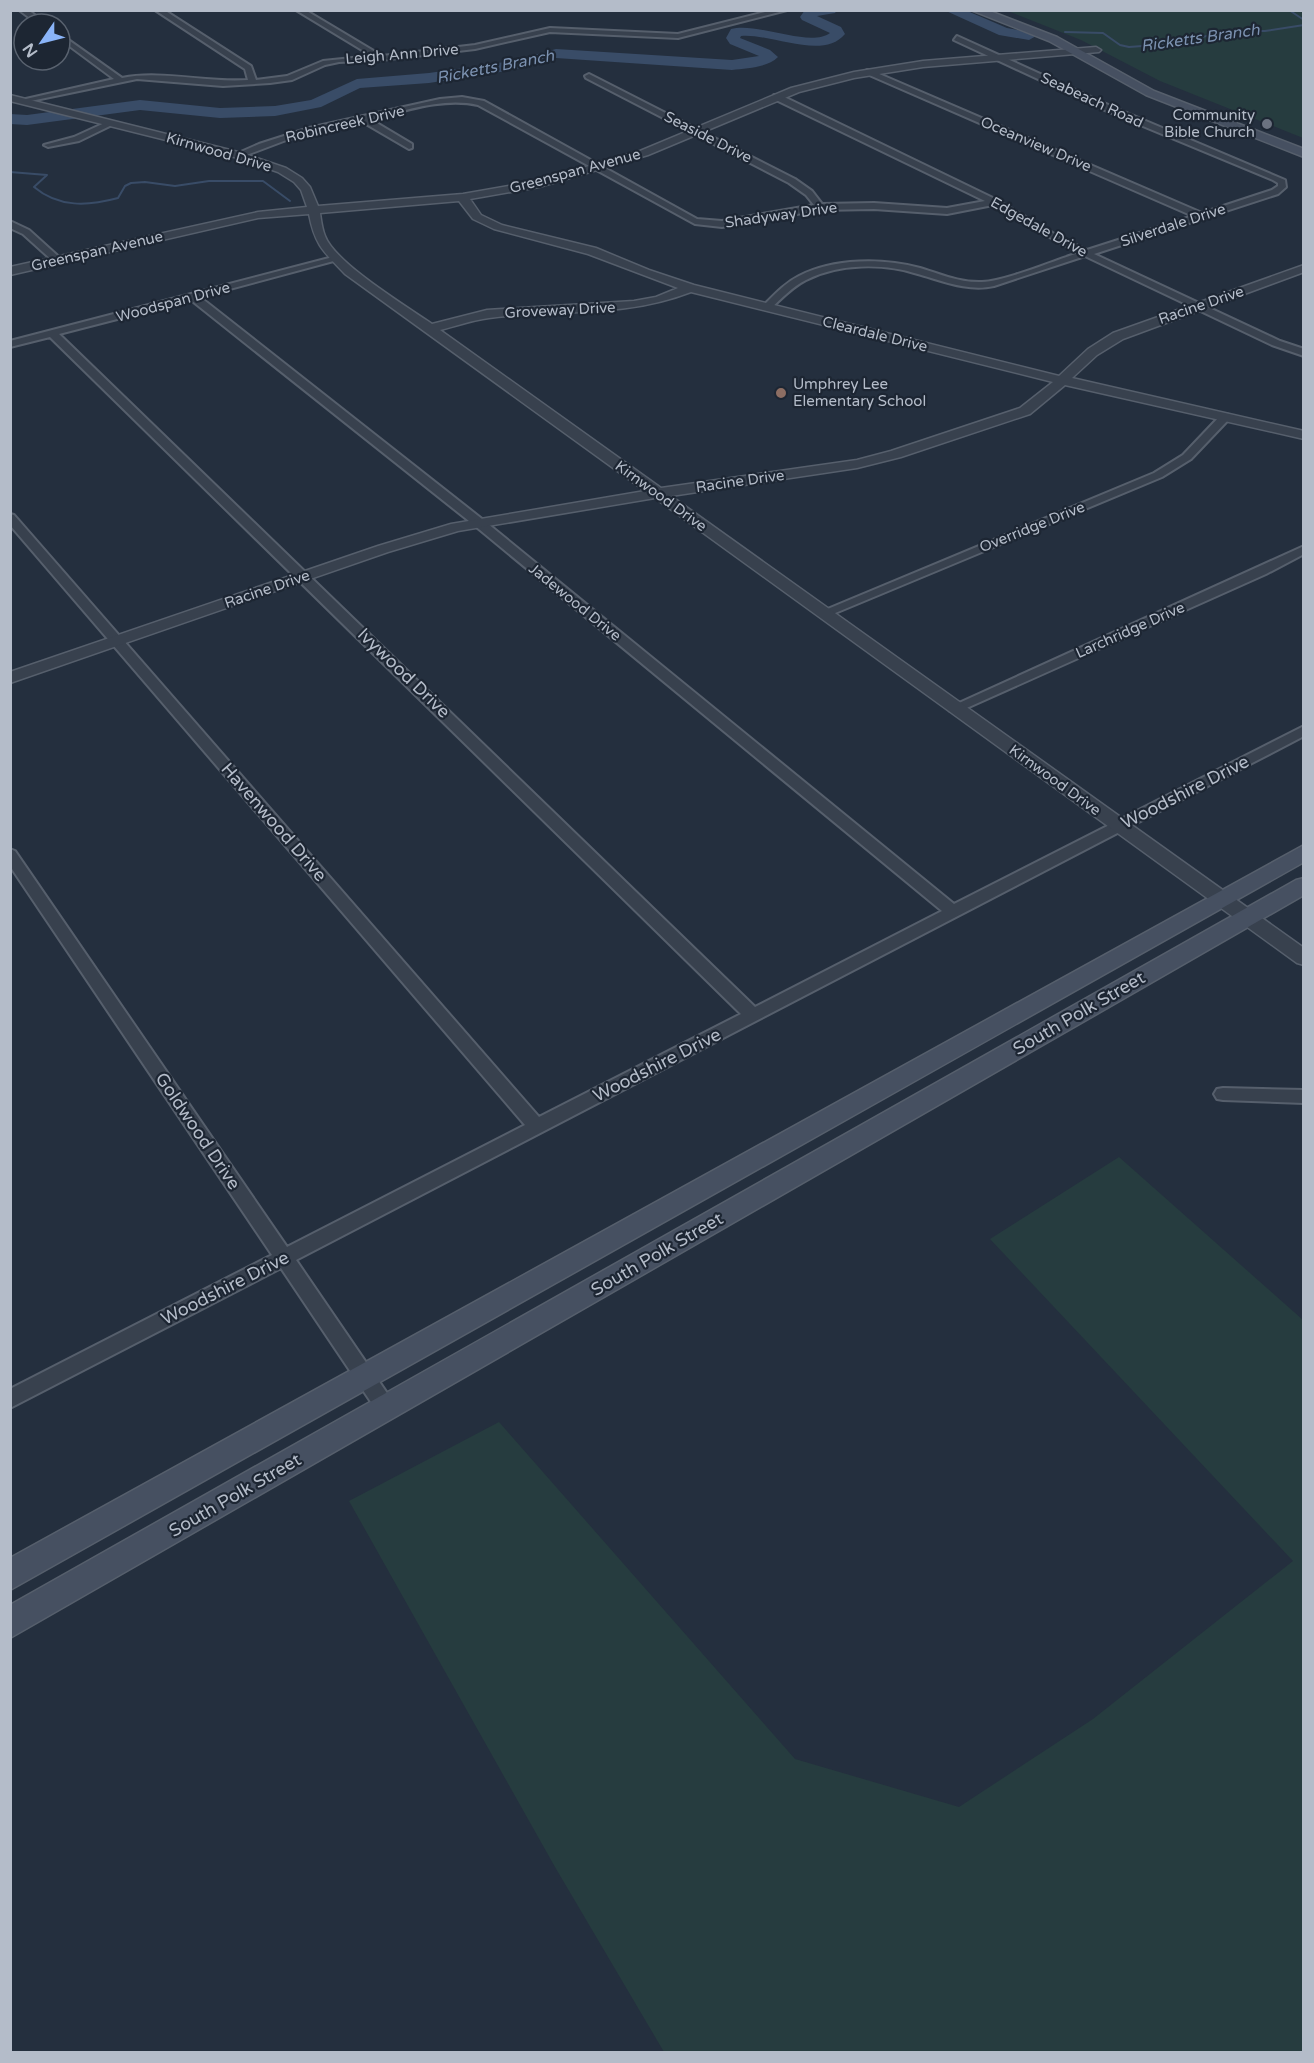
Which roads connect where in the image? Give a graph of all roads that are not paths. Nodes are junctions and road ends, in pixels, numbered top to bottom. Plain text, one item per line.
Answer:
1 (158, 10) edge
2 (299, 10) edge
3 (784, 10) edge
4 (976, 10) edge
5 (998, 10) edge
6 (1041, 25) junction
7 (1027, 28) junction
8 (957, 38) dead end
9 (72, 45) edge
10 (1096, 50) junction
11 (1072, 52) junction
12 (381, 58) junction
13 (1001, 58) junction
14 (870, 72) junction
15 (589, 76) dead end
16 (120, 80) junction
17 (253, 83) junction
18 (777, 97) junction
19 (16, 100) edge
20 (453, 100) joint
21 (364, 119) junction
22 (111, 123) junction
23 (696, 131) junction
24 (1304, 143) edge
25 (48, 145) dead end
26 (409, 146) dead end
27 (1304, 153) edge
28 (238, 155) junction
29 (597, 168) junction
30 (1275, 192) joint
31 (463, 197) junction
32 (994, 202) junction
33 (820, 207) junction
34 (313, 209) junction
35 (1202, 216) junction
36 (10, 224) edge
37 (1088, 254) junction
38 (336, 259) junction
39 (57, 260) junction
40 (1304, 268) edge
41 (10, 271) edge
42 (690, 288) junction
43 (193, 297) junction
44 (1200, 306) junction
45 (767, 307) junction
46 (429, 329) junction
47 (52, 333) junction
48 (10, 344) edge
49 (1304, 353) edge
50 (1061, 380) junction
51 (1225, 417) junction
52 (1304, 435) edge
53 (658, 493) junction
54 (10, 517) edge
55 (478, 522) junction
56 (1304, 549) edge
57 (304, 576) junction
58 (824, 613) junction
59 (117, 641) junction
60 (10, 678) edge
61 (955, 708) junction
62 (1304, 730) edge
63 (1119, 826) junction
64 (1304, 852) edge
65 (10, 855) edge
66 (1304, 885) edge
67 (1220, 899) junction
68 (953, 912) junction
69 (1246, 918) junction
70 (1304, 958) edge
71 (753, 1015) junction
72 (881, 1089) junction
73 (1223, 1094) dead end
74 (1304, 1097) edge
75 (905, 1112) junction
76 (537, 1127) junction
77 (284, 1258) junction
78 (364, 1377) junction
79 (10, 1399) edge
80 (386, 1408) junction
81 (10, 1575) edge
82 (10, 1623) edge

1 - 17 street
2 - 12 street
3 - 12 street, Leigh Ann Drive
4 - 7 main road
5 - 6 main road
6 - 7 main road
6 - 10 main road
7 - 11 main road
8 - 13 street, Seabeach Road
9 - 16 street
10 - 11 street, Greenspan Avenue
10 - 24 main road
11 - 13 street, Greenspan Avenue
11 - 27 main road
12 - 17 street, Leigh Ann Drive
13 - 14 street, Greenspan Avenue
13 - 30 street, Seabeach Road
14 - 18 street, Greenspan Avenue
14 - 35 street, Oceanview Drive
15 - 23 street, Seaside Drive
16 - 17 street, Leigh Ann Drive
16 - 19 street, Leigh Ann Drive
18 - 23 street, Greenspan Avenue
18 - 32 street, Edgedale Drive
19 - 22 street, Kirnwood Drive
20 - 21 street, Robincreek Drive
20 - 29 street, Shadyway Drive
21 - 26 street
21 - 28 street, Robincreek Drive
22 - 25 street
22 - 28 street, Kirnwood Drive
23 - 29 street, Greenspan Avenue
23 - 33 street, Seaside Drive
28 - 34 street, Kirnwood Drive
29 - 31 street, Greenspan Avenue
29 - 33 street, Shadyway Drive
30 - 35 street, Silverdale Drive
31 - 34 street, Greenspan Avenue
31 - 42 street, Cleardale Drive
32 - 33 street, Shadyway Drive
32 - 37 street, Edgedale Drive
34 - 38 street, Kirnwood Drive
34 - 39 street, Greenspan Avenue
35 - 37 street, Silverdale Drive
36 - 39 street
37 - 44 street, Edgedale Drive
37 - 45 street, Silverdale Drive
38 - 43 street, Woodspan Drive
38 - 46 street, Kirnwood Drive
39 - 41 street, Greenspan Avenue
40 - 44 street, Racine Drive
42 - 45 street, Cleardale Drive
42 - 46 street, Groveway Drive
43 - 47 street, Woodspan Drive
43 - 55 street, Jadewood Drive
44 - 49 street, Edgedale Drive
44 - 50 street, Racine Drive
45 - 50 street, Cleardale Drive
46 - 53 street, Kirnwood Drive
47 - 48 street, Woodspan Drive
47 - 57 street, Ivywood Drive
50 - 51 street, Cleardale Drive
50 - 53 street, Racine Drive
51 - 52 street, Cleardale Drive
51 - 58 street, Overridge Drive
53 - 55 street, Racine Drive
53 - 58 street, Kirnwood Drive
54 - 59 street, Havenwood Drive
55 - 57 street, Racine Drive
55 - 68 street, Jadewood Drive
56 - 61 street, Larchridge Drive
57 - 59 street, Racine Drive
57 - 71 street, Ivywood Drive
58 - 61 street, Kirnwood Drive
59 - 60 street, Racine Drive
59 - 76 street, Havenwood Drive
61 - 63 street, Kirnwood Drive
62 - 63 street, Woodshire Drive
63 - 67 street, Kirnwood Drive
63 - 68 street, Woodshire Drive
64 - 67 main road, South Polk Street
65 - 77 street, Goldwood Drive
66 - 69 main road, South Polk Street
67 - 69 street, Kirnwood Drive
67 - 72 main road, South Polk Street
68 - 71 street, Woodshire Drive
69 - 70 street, Kirnwood Drive
69 - 75 main road, South Polk Street
71 - 76 street, Woodshire Drive
72 - 75 main road
72 - 78 main road, South Polk Street
73 - 74 street
75 - 80 main road, South Polk Street
76 - 77 street, Woodshire Drive
77 - 78 street, Goldwood Drive
77 - 79 street, Woodshire Drive
78 - 80 street, Goldwood Drive
78 - 81 main road, South Polk Street
80 - 82 main road, South Polk Street

